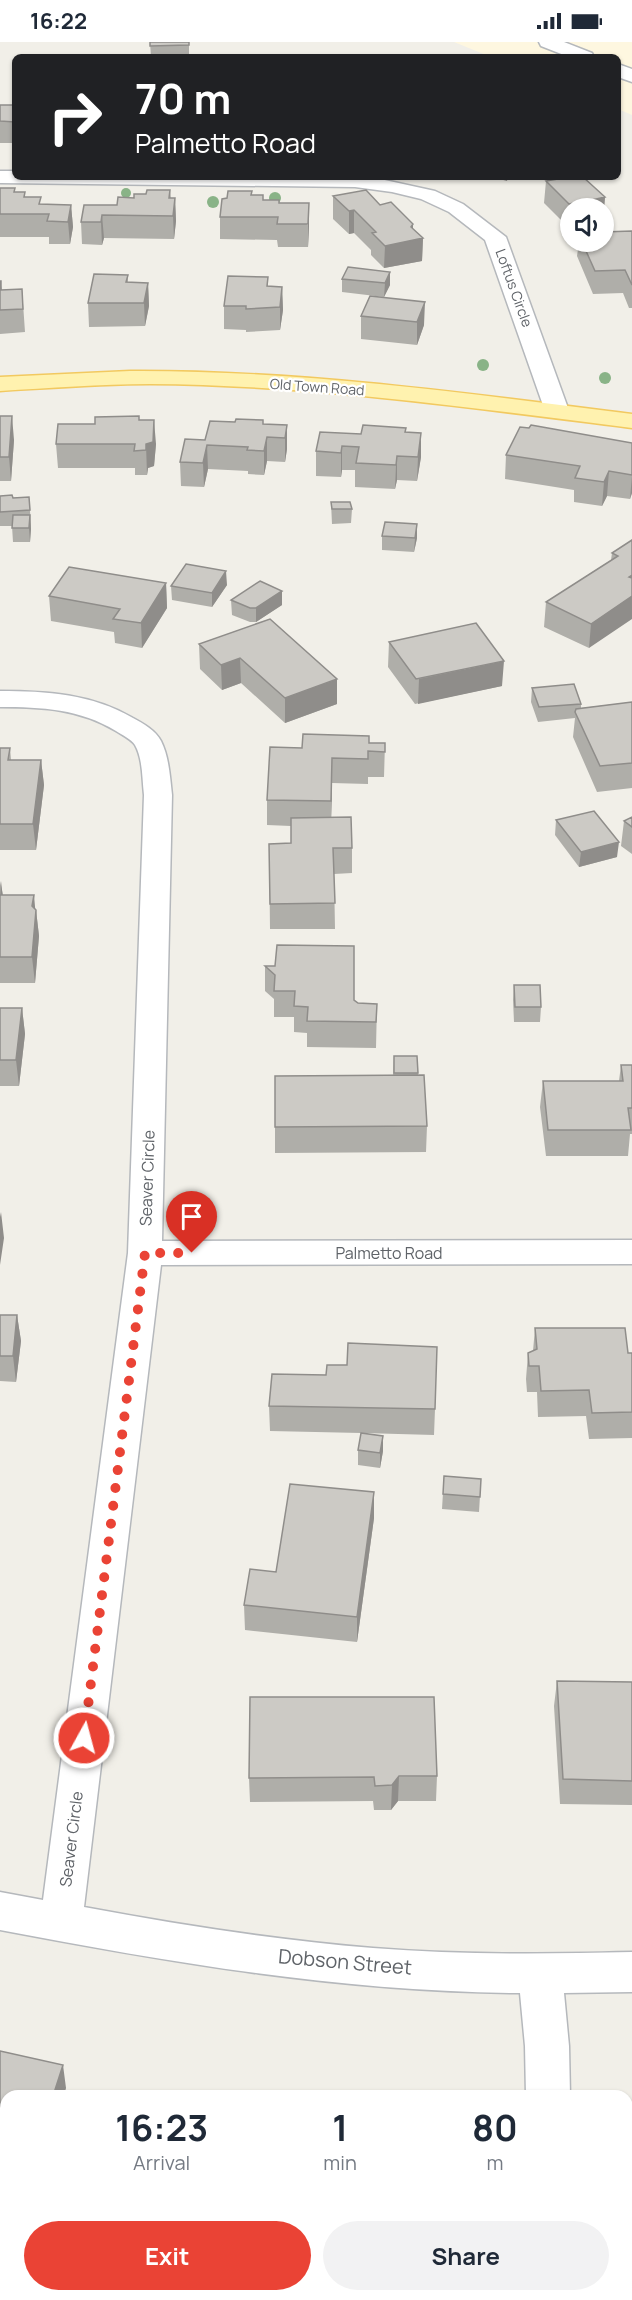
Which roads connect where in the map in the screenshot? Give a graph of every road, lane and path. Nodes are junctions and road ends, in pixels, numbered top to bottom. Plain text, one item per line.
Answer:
1 (548, 42) edge
2 (578, 54) edge
3 (266, 180) edge
4 (0, 384) edge
5 (557, 411) junction
6 (632, 421) edge
7 (0, 699) edge
8 (632, 1252) edge
9 (145, 1253) junction
10 (0, 1911) edge
11 (61, 1922) junction
12 (632, 1972) edge
13 (540, 1974) junction
14 (548, 2090) edge

1 - 2 street
3 - 5 street, Loftus Circle
4 - 5 main road, Old Town Road
5 - 6 main road, Old Town Road
7 - 9 street, Seaver Circle
8 - 9 street, Palmetto Road
9 - 11 street, Seaver Circle
10 - 11 street
11 - 13 street, Dobson Street
12 - 13 street, Dobson Street
13 - 14 street

